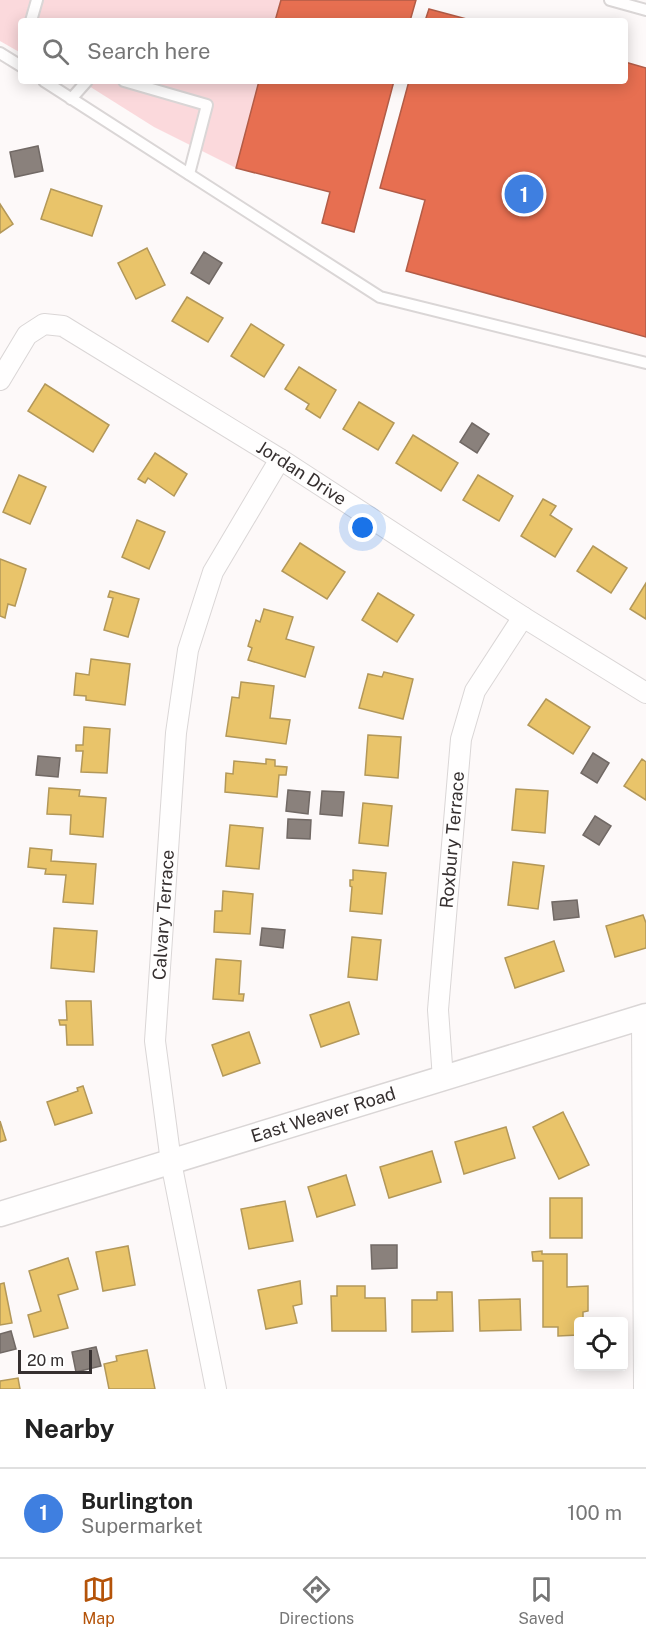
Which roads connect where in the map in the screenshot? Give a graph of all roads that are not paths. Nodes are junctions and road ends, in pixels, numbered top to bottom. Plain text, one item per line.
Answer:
1 (37, 0) edge
2 (610, 0) edge
3 (646, 10) edge
4 (32, 18) edge
5 (0, 53) edge
6 (18, 63) edge
7 (48, 84) edge
8 (84, 84) edge
9 (134, 84) edge
10 (71, 99) junction
11 (189, 174) junction
12 (646, 363) edge
13 (0, 380) edge
14 (280, 459) junction
15 (523, 617) junction
16 (646, 693) edge
17 (644, 1017) edge
18 (443, 1078) junction
19 (171, 1162) junction
20 (0, 1214) edge
21 (216, 1389) edge
22 (644, 1389) edge

1 - 4 lane
2 - 3 lane
5 - 6 lane
7 - 10 lane
8 - 10 lane
9 - 11 lane
10 - 11 lane
11 - 12 lane
13 - 14 street, Jordan Drive
14 - 15 street, Jordan Drive
14 - 19 street, Calvary Terrace
15 - 16 street, Jordan Drive
15 - 18 street, Roxbury Terrace
17 - 18 street, East Weaver Road
17 - 22 street
18 - 19 street, East Weaver Road
19 - 20 street, East Weaver Road
19 - 21 street, Calvary Terrace

